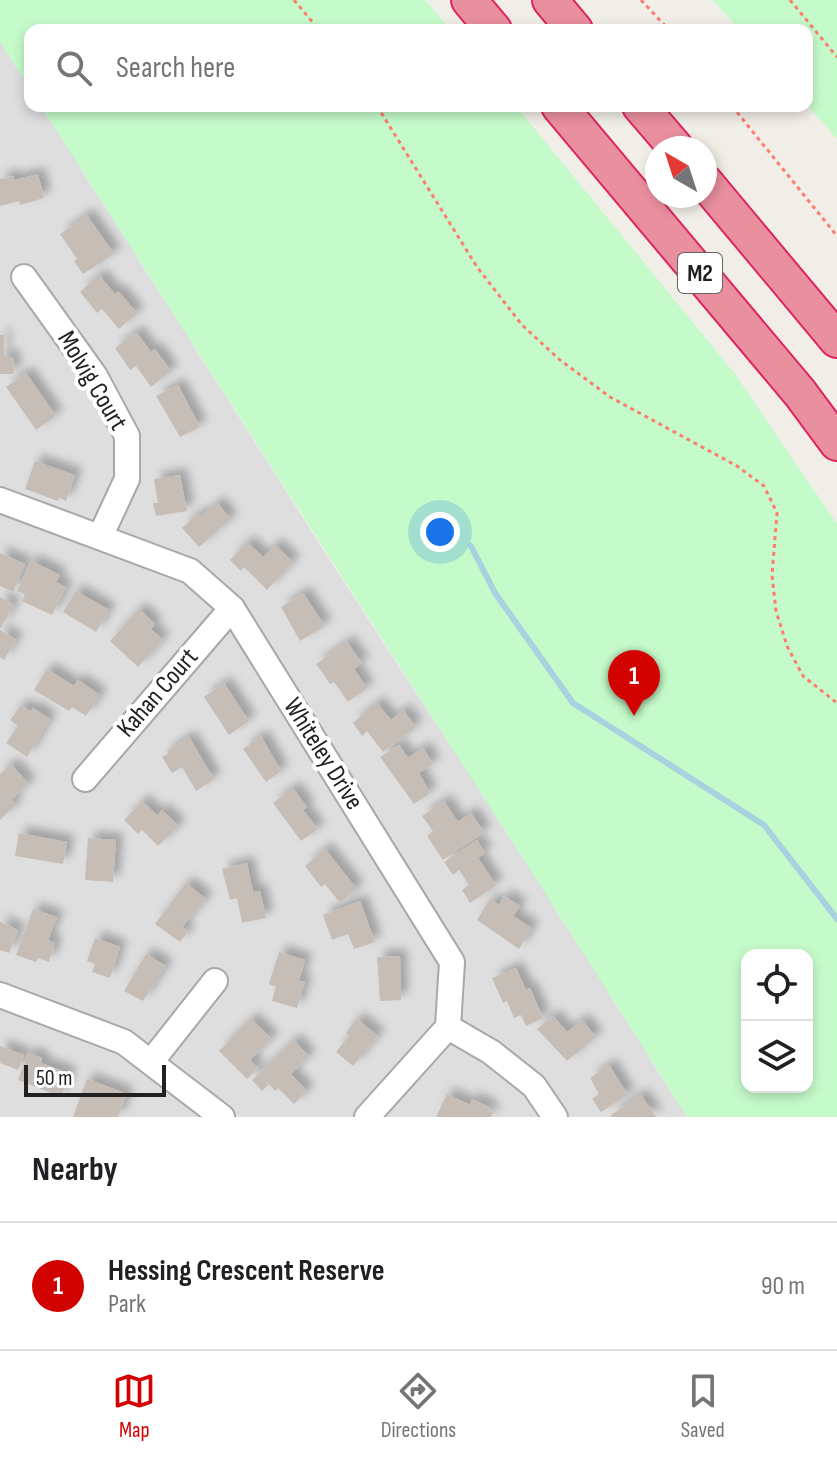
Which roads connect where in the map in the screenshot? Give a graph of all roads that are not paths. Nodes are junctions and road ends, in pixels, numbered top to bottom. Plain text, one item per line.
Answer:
1 (469, 0) edge
2 (550, 0) edge
3 (489, 24) edge
4 (570, 24) edge
5 (564, 112) edge
6 (645, 112) edge
7 (666, 136) edge
8 (717, 196) edge
9 (24, 277) dead end
10 (837, 340) edge
11 (837, 443) edge
12 (0, 500) edge
13 (100, 537) junction
14 (232, 608) junction
15 (85, 779) dead end
16 (215, 981) dead end
17 (0, 995) edge
18 (448, 1027) junction
19 (151, 1062) junction
20 (222, 1117) edge
21 (367, 1117) edge
22 (555, 1117) edge

1 - 3 highway
2 - 4 highway
5 - 11 highway, M2
6 - 7 highway
8 - 10 highway, M2
9 - 13 street, Molvig Court
12 - 13 street, Whiteley Drive
13 - 14 street, Whiteley Drive
14 - 15 street, Kahan Court
14 - 18 street, Whiteley Drive
16 - 19 street
17 - 19 street
18 - 21 street
18 - 22 street
19 - 20 street

